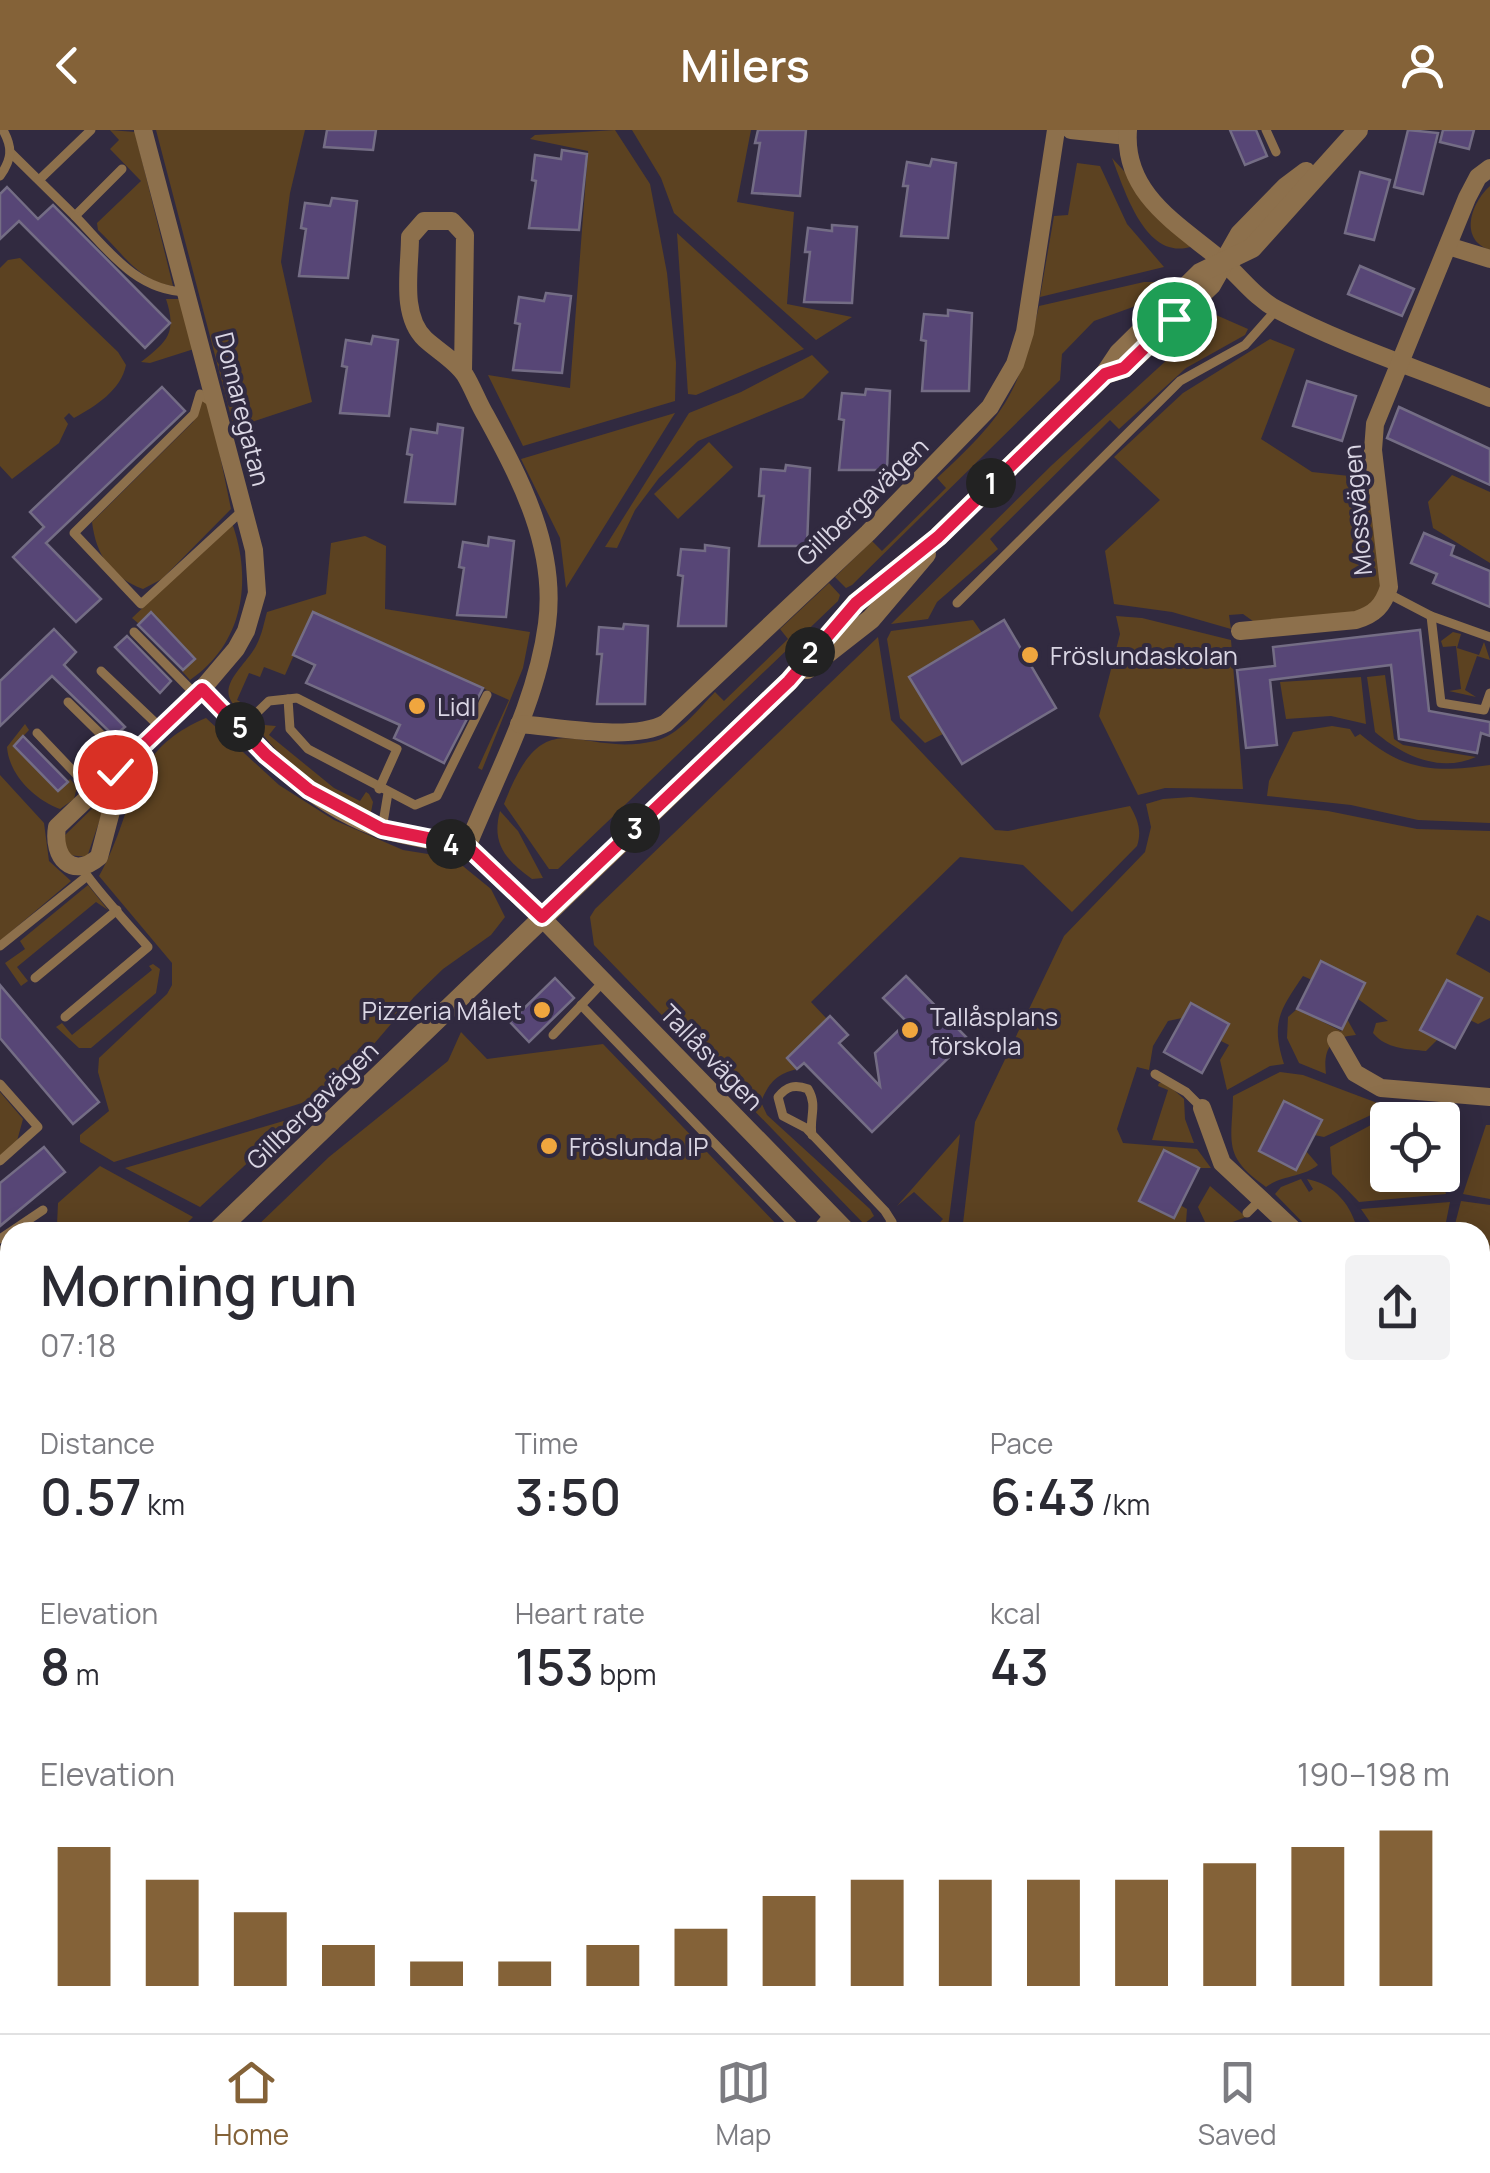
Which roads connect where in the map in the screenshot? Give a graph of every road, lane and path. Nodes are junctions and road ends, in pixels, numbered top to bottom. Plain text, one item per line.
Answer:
1 (4, 130) edge
2 (91, 130) edge
3 (143, 130) edge
4 (1056, 130) edge
5 (1070, 130) edge
6 (1266, 130) edge
7 (1358, 130) edge
8 (1128, 133) edge
9 (10, 152) junction
10 (1276, 152) dead end
11 (1490, 168) edge
12 (122, 169) dead end
13 (0, 176) edge
14 (40, 180) junction
15 (75, 216) junction
16 (1448, 246) junction
17 (1490, 259) edge
18 (1224, 262) junction
19 (187, 292) junction
20 (1276, 309) junction
21 (1400, 361) junction
22 (464, 372) junction
23 (1490, 398) edge
24 (216, 406) junction
25 (243, 510) junction
26 (1387, 594) junction
27 (956, 603) dead end
28 (1431, 616) junction
29 (1240, 631) dead end
30 (134, 632) dead end
31 (1490, 637) edge
32 (101, 671) dead end
33 (199, 692) junction
34 (1490, 692) edge
35 (486, 696) dead end
36 (288, 699) junction
37 (68, 702) dead end
38 (519, 724) junction
39 (162, 728) junction
40 (241, 728) junction
41 (36, 733) dead end
42 (121, 766) junction
43 (383, 791) junction
44 (93, 792) junction
45 (382, 829) junction
46 (467, 846) junction
47 (84, 871) junction
48 (117, 910) junction
49 (542, 917) junction
50 (0, 946) edge
51 (35, 978) dead end
52 (604, 981) junction
53 (582, 1005) junction
54 (65, 1016) dead end
55 (554, 1035) dead end
56 (1336, 1040) dead end
57 (1154, 1074) dead end
58 (0, 1084) edge
59 (1490, 1096) edge
60 (1202, 1108) joint
61 (812, 1135) junction
62 (0, 1160) edge
63 (1261, 1199) junction
64 (43, 1210) dead end
65 (1247, 1213) dead end
66 (829, 1214) junction
67 (25, 1222) edge
68 (226, 1222) edge
69 (790, 1222) edge
70 (822, 1222) edge
71 (837, 1222) edge
72 (892, 1222) edge
73 (1285, 1222) edge

1 - 9 lane
2 - 14 lane
3 - 19 street, Domaregatan
4 - 38 street, Gillbergavägen
5 - 8 street
6 - 10 lane
7 - 18 street, Gillbergavägen
8 - 18 street
9 - 13 lane
9 - 14 lane
11 - 16 street, Mossvägen
12 - 15 lane
14 - 15 lane
15 - 19 lane
16 - 17 street
16 - 21 street, Mossvägen
18 - 20 street
18 - 49 street, Gillbergavägen
19 - 24 street, Domaregatan
20 - 21 street
20 - 27 lane
21 - 23 street
21 - 26 street, Mossvägen
22 - 22 street
22 - 38 street
24 - 25 street, Domaregatan
24 - 25 lane
25 - 33 street, Domaregatan
26 - 28 lane
26 - 29 street, Mossvägen
28 - 31 lane
28 - 34 lane
30 - 33 lane
32 - 39 lane
33 - 39 street, Domaregatan
33 - 40 street
35 - 43 lane
36 - 40 lane
36 - 43 lane
36 - 43 lane
37 - 42 lane
38 - 46 street
39 - 42 street, Domaregatan
40 - 45 street
41 - 44 lane
42 - 44 street, Domaregatan
42 - 47 street
43 - 45 lane
44 - 47 street, Domaregatan
45 - 46 street
46 - 49 street, Tallåsvägen
47 - 48 lane
47 - 50 lane
48 - 51 lane
48 - 54 lane
49 - 52 street, Tallåsvägen
49 - 68 street, Gillbergavägen
52 - 53 lane
52 - 66 street, Tallåsvägen
53 - 55 lane
53 - 69 lane
56 - 59 street
57 - 60 lane
58 - 62 lane
60 - 63 street
61 - 61 lane
61 - 72 lane
63 - 65 lane
63 - 73 street
64 - 67 lane
66 - 70 lane
66 - 71 street, Tallåsvägen

